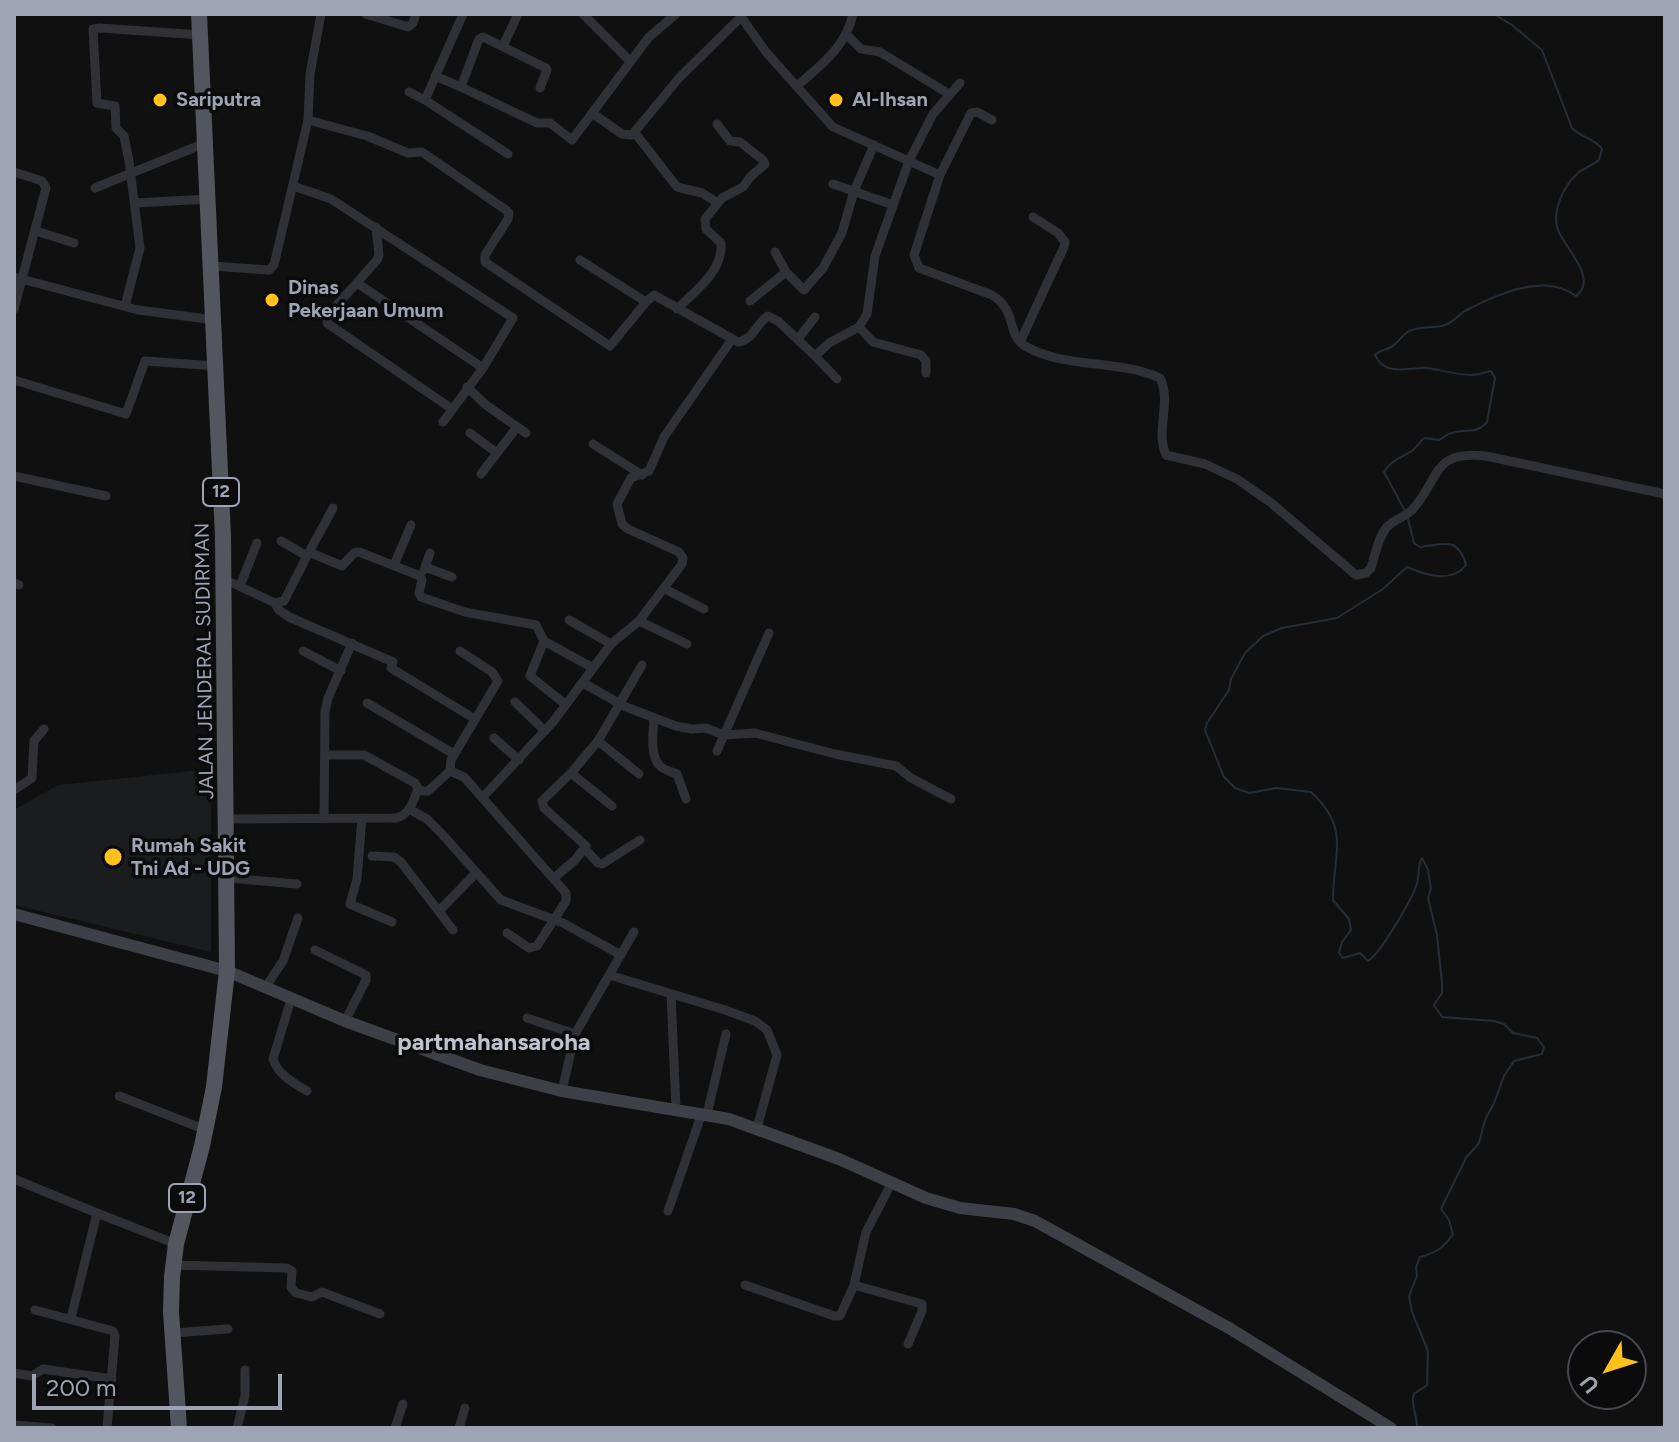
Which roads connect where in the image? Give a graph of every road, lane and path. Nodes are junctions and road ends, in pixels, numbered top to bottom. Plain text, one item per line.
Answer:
1 (199, 14) edge
2 (321, 14) edge
3 (366, 14) edge
4 (416, 14) edge
5 (463, 14) edge
6 (518, 14) edge
7 (676, 14) edge
8 (853, 14) edge
9 (585, 15) edge
10 (740, 16) edge
11 (201, 35) junction
12 (847, 35) junction
13 (503, 46) junction
14 (630, 61) junction
15 (435, 76) junction
16 (960, 83) dead end
17 (797, 86) junction
18 (461, 87) junction
19 (540, 88) dead end
20 (409, 92) dead end
21 (949, 94) junction
22 (425, 100) junction
23 (592, 113) junction
24 (308, 120) junction
25 (992, 120) dead end
26 (717, 124) dead end
27 (635, 133) junction
28 (205, 143) junction
29 (874, 145) junction
30 (508, 154) dead end
31 (909, 161) junction
32 (14, 172) edge
33 (131, 175) junction
34 (940, 175) junction
35 (833, 184) dead end
36 (293, 186) junction
37 (95, 188) dead end
38 (854, 191) junction
39 (208, 199) junction
40 (135, 203) junction
41 (718, 203) junction
42 (893, 205) junction
43 (1033, 217) dead end
44 (376, 227) junction
45 (36, 231) junction
46 (74, 243) dead end
47 (775, 252) dead end
48 (580, 260) dead end
49 (211, 266) junction
50 (786, 272) junction
51 (18, 278) edge
52 (357, 283) junction
53 (750, 301) dead end
54 (646, 302) junction
55 (125, 306) junction
56 (14, 309) edge
57 (677, 309) junction
58 (815, 317) dead end
59 (215, 320) junction
60 (859, 327) junction
61 (732, 339) junction
62 (798, 339) junction
63 (1020, 342) junction
64 (815, 356) junction
65 (217, 367) junction
66 (483, 368) junction
67 (926, 373) dead end
68 (837, 379) dead end
69 (14, 380) edge
70 (467, 387) junction
71 (452, 409) junction
72 (443, 422) dead end
73 (470, 433) dead end
74 (593, 444) dead end
75 (497, 453) junction
76 (481, 474) dead end
77 (642, 475) junction
78 (14, 476) edge
79 (1665, 494) edge
80 (106, 496) dead end
81 (333, 508) dead end
82 (411, 525) dead end
83 (281, 541) dead end
84 (257, 543) dead end
85 (430, 553) dead end
86 (308, 554) junction
87 (394, 565) junction
88 (423, 572) junction
89 (452, 577) dead end
90 (224, 579) junction
91 (240, 586) junction
92 (665, 589) junction
93 (275, 603) junction
94 (704, 609) dead end
95 (569, 620) dead end
96 (639, 621) junction
97 (769, 633) dead end
98 (544, 641) junction
99 (352, 643) junction
100 (611, 644) junction
101 (687, 644) dead end
102 (303, 651) dead end
103 (460, 651) dead end
104 (642, 665) dead end
105 (593, 668) junction
106 (341, 671) junction
107 (583, 683) junction
108 (515, 702) dead end
109 (367, 703) dead end
110 (565, 704) junction
111 (621, 704) junction
112 (475, 719) junction
113 (654, 719) junction
114 (44, 729) dead end
115 (545, 731) junction
116 (724, 735) junction
117 (494, 738) dead end
118 (598, 741) junction
119 (717, 751) dead end
120 (454, 754) junction
121 (325, 755) junction
122 (519, 760) junction
123 (450, 771) junction
124 (571, 773) junction
125 (639, 774) dead end
126 (14, 790) edge
127 (417, 791) junction
128 (483, 797) junction
129 (686, 799) dead end
130 (951, 799) dead end
131 (612, 806) dead end
132 (409, 809) junction
133 (324, 818) junction
134 (362, 818) junction
135 (227, 819) junction
136 (640, 840) dead end
137 (585, 849) junction
138 (372, 856) dead end
139 (476, 873) junction
140 (228, 878) junction
141 (554, 878) junction
142 (297, 884) dead end
143 (439, 911) junction
144 (14, 914) edge
145 (298, 918) dead end
146 (553, 919) junction
147 (392, 922) dead end
148 (453, 930) dead end
149 (634, 932) dead end
150 (507, 933) dead end
151 (315, 950) dead end
152 (621, 955) junction
153 (227, 971) junction
154 (609, 975) junction
155 (265, 988) junction
156 (671, 995) junction
157 (291, 999) junction
158 (527, 1018) dead end
159 (345, 1021) junction
160 (575, 1034) junction
161 (726, 1034) dead end
162 (307, 1091) dead end
163 (562, 1091) junction
164 (119, 1096) dead end
165 (676, 1108) junction
166 (705, 1114) junction
167 (757, 1128) junction
168 (206, 1130) junction
169 (14, 1179) edge
170 (891, 1184) junction
171 (668, 1211) dead end
172 (97, 1213) junction
173 (176, 1244) junction
174 (173, 1265) junction
175 (745, 1285) dead end
176 (854, 1285) junction
177 (35, 1310) dead end
178 (380, 1314) dead end
179 (71, 1318) junction
180 (228, 1329) dead end
181 (173, 1333) junction
182 (908, 1344) dead end
183 (245, 1370) dead end
184 (14, 1373) edge
185 (112, 1379) junction
186 (403, 1404) dead end
187 (465, 1408) dead end
188 (14, 1425) edge
189 (27, 1427) edge
190 (1390, 1427) edge
191 (52, 1428) edge
192 (107, 1428) edge
193 (179, 1428) edge
194 (237, 1428) edge
195 (395, 1428) edge
196 (459, 1428) edge

1 - 11 highway, JALAN JENDERAL SUDIRMAN / 12
2 - 24 street
3 - 4 street
5 - 15 street
6 - 13 street
7 - 14 street
8 - 12 street
9 - 14 street
10 - 17 street
10 - 27 street
11 - 28 highway, JALAN JENDERAL SUDIRMAN / 12
11 - 33 street
12 - 17 street
12 - 21 street
13 - 18 street
13 - 19 street
14 - 23 street
15 - 18 street
15 - 22 street
16 - 21 street
17 - 29 street
18 - 23 street
20 - 22 street
21 - 31 street
22 - 30 street
23 - 27 street
24 - 36 street
24 - 54 street
25 - 34 street
26 - 41 street
27 - 41 street
28 - 33 street
28 - 39 highway, JALAN JENDERAL SUDIRMAN / 12
29 - 31 street
29 - 38 street
31 - 34 street
31 - 42 street
32 - 45 street
33 - 37 street
33 - 40 street
34 - 63 street
35 - 38 street
36 - 44 street
36 - 49 street
38 - 42 street
38 - 50 street
39 - 40 street
39 - 49 highway, JALAN JENDERAL SUDIRMAN / 12
40 - 55 street
41 - 57 street
42 - 60 street
43 - 63 street
44 - 52 street
44 - 66 street
45 - 46 street
45 - 51 street
47 - 50 street
48 - 54 street
49 - 59 highway, JALAN JENDERAL SUDIRMAN / 12
50 - 53 street
51 - 55 street
51 - 56 street
52 - 66 street
52 - 71 street
54 - 57 street
55 - 59 street
57 - 61 street
58 - 62 street
59 - 65 highway, JALAN JENDERAL SUDIRMAN / 12
60 - 64 street
60 - 67 street
61 - 62 street
61 - 77 street
62 - 64 street
63 - 79 street
64 - 68 street
65 - 69 street
65 - 90 highway, JALAN JENDERAL SUDIRMAN / 12
66 - 70 street
70 - 71 street
70 - 75 street
71 - 72 street
73 - 75 street
74 - 77 street
75 - 76 street
77 - 92 street
78 - 80 street
81 - 86 street
82 - 87 street
83 - 86 street
84 - 91 street
85 - 88 street
86 - 87 street
86 - 93 street
87 - 88 street
88 - 89 street
88 - 98 street
90 - 91 street
90 - 135 highway, JALAN JENDERAL SUDIRMAN / 12
91 - 93 street
92 - 94 street
92 - 96 street
93 - 99 street
95 - 100 street
96 - 100 street
96 - 101 street
97 - 116 street
98 - 105 street
98 - 110 street
99 - 106 street
99 - 112 street
100 - 105 street
102 - 106 street
103 - 112 street
104 - 111 street
105 - 107 street
106 - 121 street
107 - 110 street
107 - 111 street
108 - 115 street
109 - 120 street
110 - 115 street
111 - 113 street
111 - 118 street
112 - 120 street
113 - 116 street
113 - 129 street
114 - 126 street
115 - 122 street
116 - 119 street
116 - 130 street
117 - 122 street
118 - 124 street
118 - 125 street
120 - 123 street
121 - 127 street
121 - 133 street
122 - 128 street
123 - 127 street
123 - 128 street
124 - 131 street
124 - 137 street
127 - 132 street
128 - 141 street
132 - 134 street
132 - 139 street
133 - 134 street
133 - 135 street
134 - 147 street
135 - 140 highway, JALAN JENDERAL SUDIRMAN / 12
136 - 137 street
137 - 141 street
138 - 143 street
139 - 143 street
139 - 146 street
140 - 142 street
140 - 153 highway, JALAN JENDERAL SUDIRMAN / 12
141 - 146 street
143 - 148 street
144 - 153 main road
145 - 155 street
146 - 150 street
146 - 152 street
149 - 152 street
151 - 159 street
152 - 154 street
153 - 155 main road
153 - 168 highway, 12
154 - 156 street
154 - 160 street
155 - 157 main road
156 - 165 street
156 - 167 street
157 - 159 main road
157 - 162 street
158 - 160 street
159 - 163 main road
160 - 163 street
161 - 166 street
163 - 165 main road
164 - 168 street
165 - 166 main road
166 - 167 main road
166 - 171 street
167 - 170 main road
168 - 173 highway, 12
169 - 172 street
170 - 176 street
170 - 190 main road
172 - 173 street
172 - 179 street
173 - 174 highway, 12
174 - 178 street
174 - 181 highway, 12
175 - 176 street
176 - 182 street
177 - 179 street
179 - 185 street
180 - 181 street
181 - 193 highway, 12
183 - 194 street
184 - 185 street
185 - 192 street
186 - 195 street
187 - 196 street
188 - 189 street
189 - 191 street

